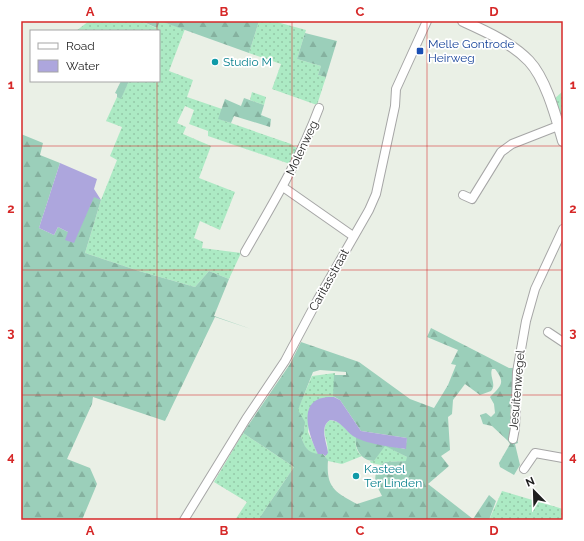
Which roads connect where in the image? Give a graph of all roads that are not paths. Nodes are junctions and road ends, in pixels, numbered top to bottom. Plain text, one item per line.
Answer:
1 (427, 21) edge
2 (463, 21) edge
3 (319, 108) dead end
4 (558, 126) junction
5 (563, 141) edge
6 (283, 187) junction
7 (463, 195) dead end
8 (563, 229) edge
9 (353, 236) junction
10 (245, 252) dead end
11 (548, 332) dead end
12 (563, 342) edge
13 (513, 439) dead end
14 (563, 458) edge
15 (524, 469) dead end
16 (184, 520) edge

1 - 9 street, Caritasstraat
2 - 4 street
3 - 6 street, Molenweg
4 - 5 street
4 - 7 street
6 - 9 street, Molenweg
6 - 10 street, Molenweg
8 - 13 street, Jesuitenwegel
9 - 16 street, Caritasstraat
11 - 12 street
14 - 15 street

